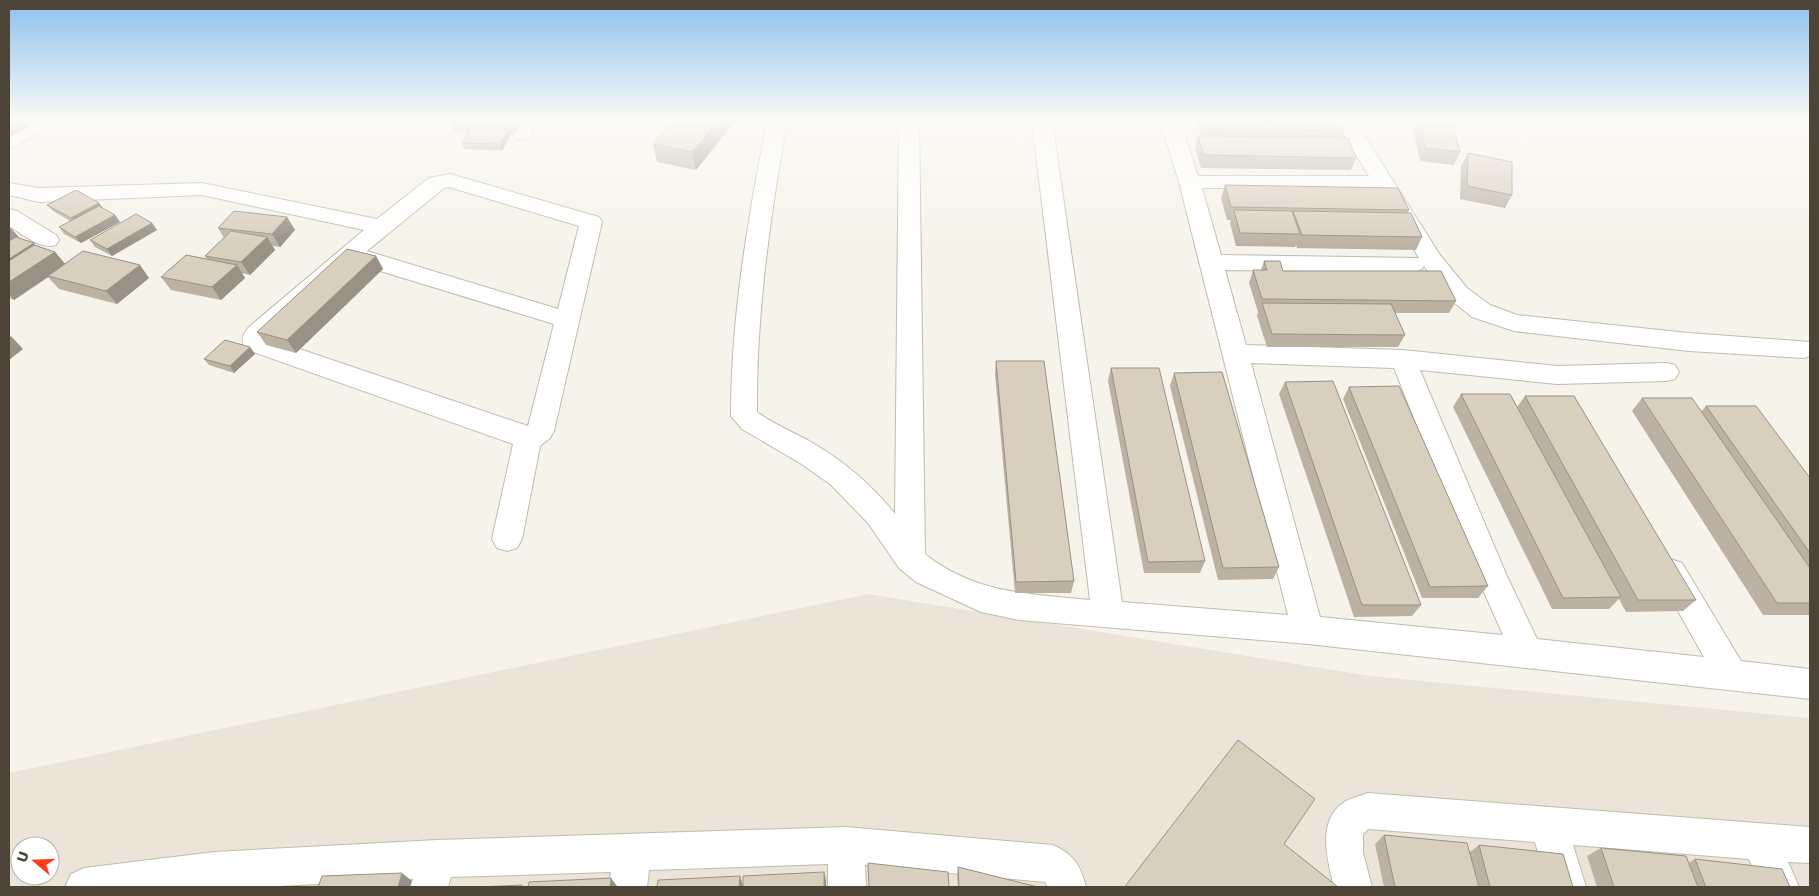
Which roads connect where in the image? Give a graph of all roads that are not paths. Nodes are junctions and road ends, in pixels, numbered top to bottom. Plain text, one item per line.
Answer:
1 (769, 163) edge
2 (908, 163) edge
3 (1048, 163) edge
4 (1184, 163) edge
5 (1371, 163) edge
6 (1190, 182) junction
7 (1370, 182) dead end
8 (18, 191) edge
9 (9, 204) edge
10 (9, 216) edge
11 (381, 226) junction
12 (48, 240) dead end
13 (350, 254) junction
14 (1210, 262) junction
15 (1414, 264) dead end
16 (567, 320) junction
17 (1804, 348) dead end
18 (1234, 354) junction
19 (1403, 359) junction
20 (1666, 372) dead end
21 (1557, 375) junction
22 (1572, 400) edge
23 (528, 438) junction
24 (507, 540) dead end
25 (1657, 547) edge
26 (910, 559) junction
27 (1108, 615) junction
28 (1308, 630) junction
29 (1528, 652) junction
30 (1732, 676) junction
31 (1810, 684) edge
32 (1548, 824) junction
33 (1760, 840) junction
34 (846, 845) junction
35 (1810, 845) edge
36 (632, 852) junction
37 (433, 873) edge
38 (211, 879) edge
39 (84, 887) edge
40 (628, 887) edge
41 (846, 887) edge
42 (1067, 887) edge
43 (1353, 887) edge
44 (1567, 887) edge
45 (1780, 887) edge

1 - 26 street
2 - 26 street
3 - 27 street
4 - 6 street
5 - 17 street
6 - 7 street
6 - 14 street
8 - 9 street
8 - 11 street
10 - 12 street
11 - 13 street
11 - 16 street
13 - 16 street
13 - 23 street
14 - 15 street
14 - 18 street
16 - 23 street
18 - 19 street
18 - 28 street
19 - 21 street
19 - 29 street
20 - 21 street
21 - 22 street
23 - 24 street
25 - 30 street
26 - 27 street
27 - 28 street
28 - 29 street
29 - 30 street
30 - 31 street
32 - 33 street
32 - 43 street
32 - 44 street
33 - 35 street
33 - 45 street
34 - 36 street
34 - 41 street
34 - 42 street
36 - 37 street
36 - 40 street
37 - 38 street
38 - 39 street

